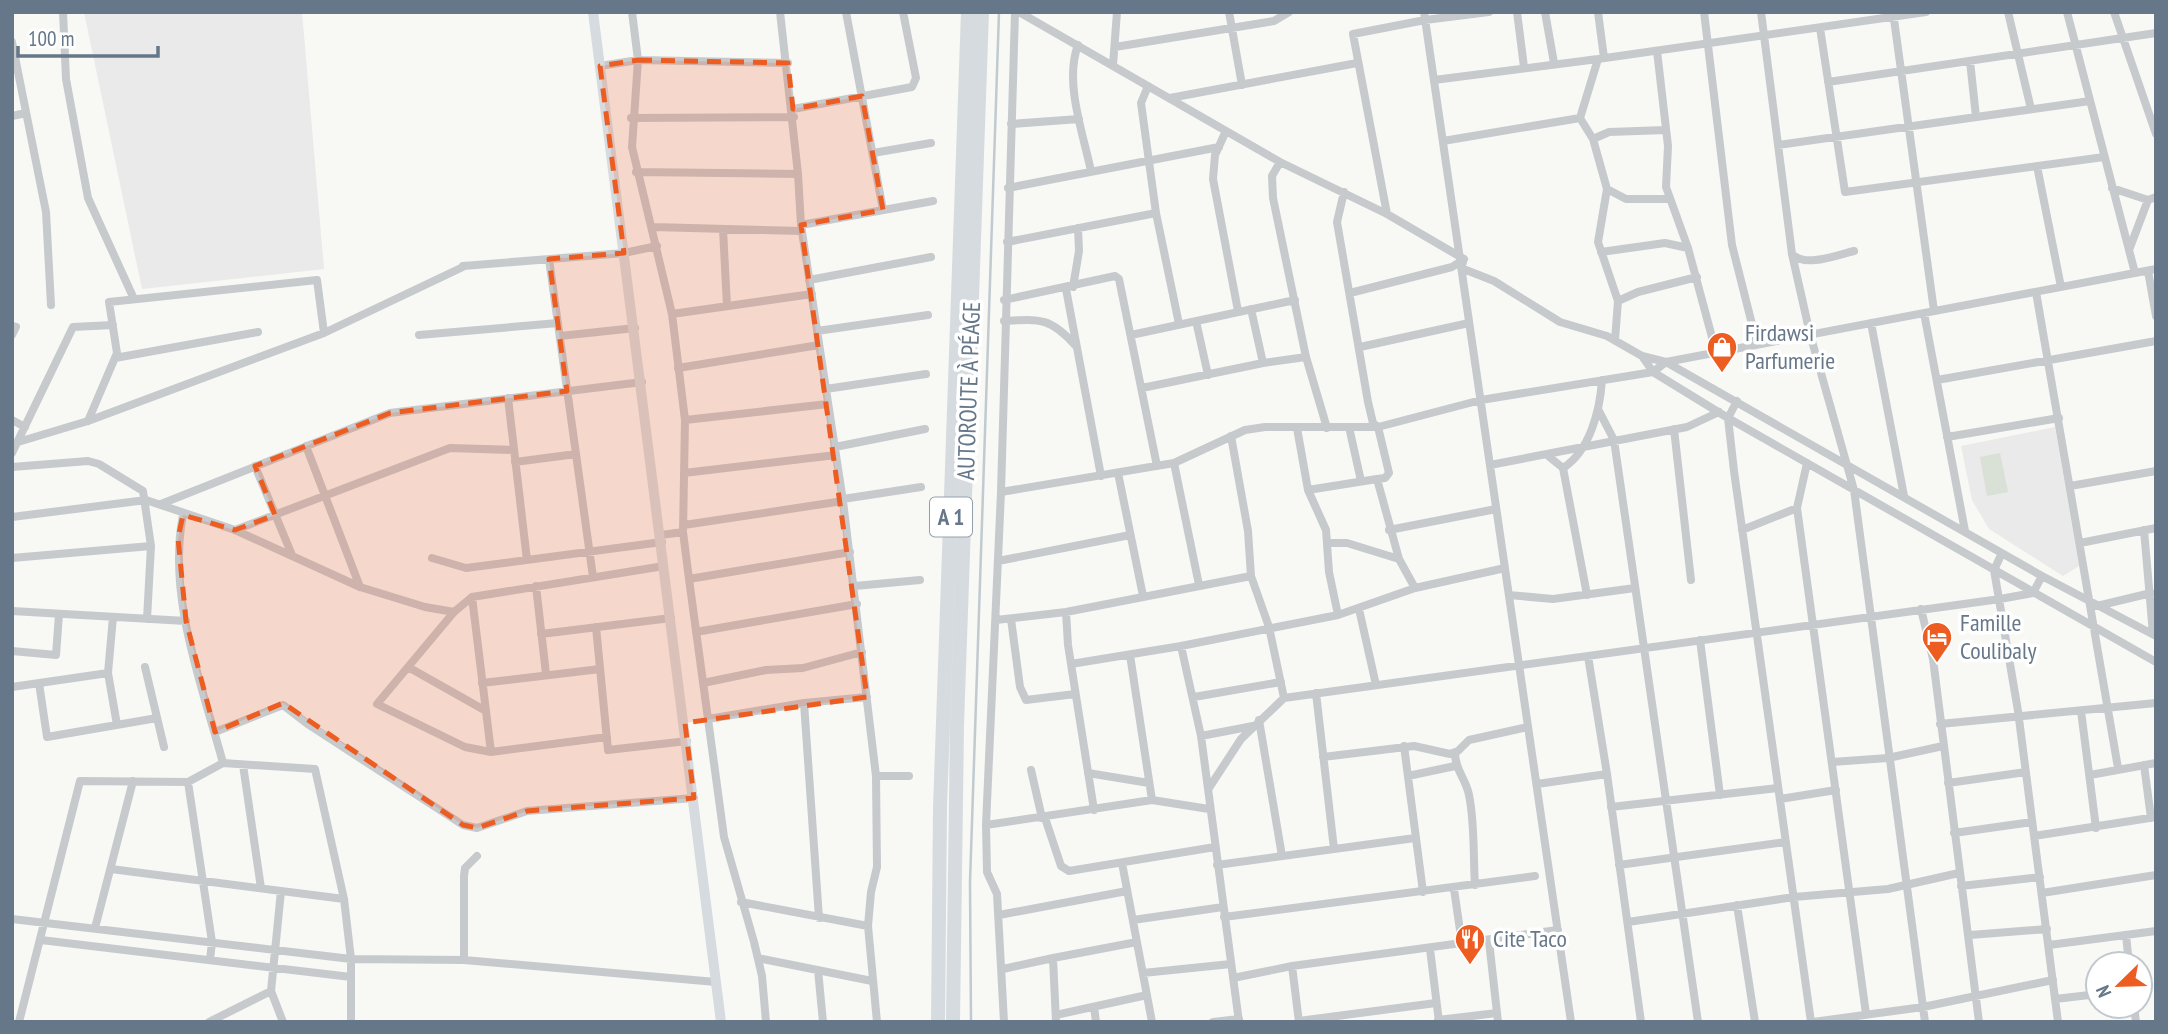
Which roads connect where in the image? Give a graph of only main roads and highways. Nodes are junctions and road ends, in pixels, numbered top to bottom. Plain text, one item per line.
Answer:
1 (968, 12) edge
2 (982, 12) edge
3 (938, 1022) edge
4 (953, 1022) edge

1 - 3 highway, A 1
2 - 4 highway, AUTOROUTE À PÉAGE / A 1

